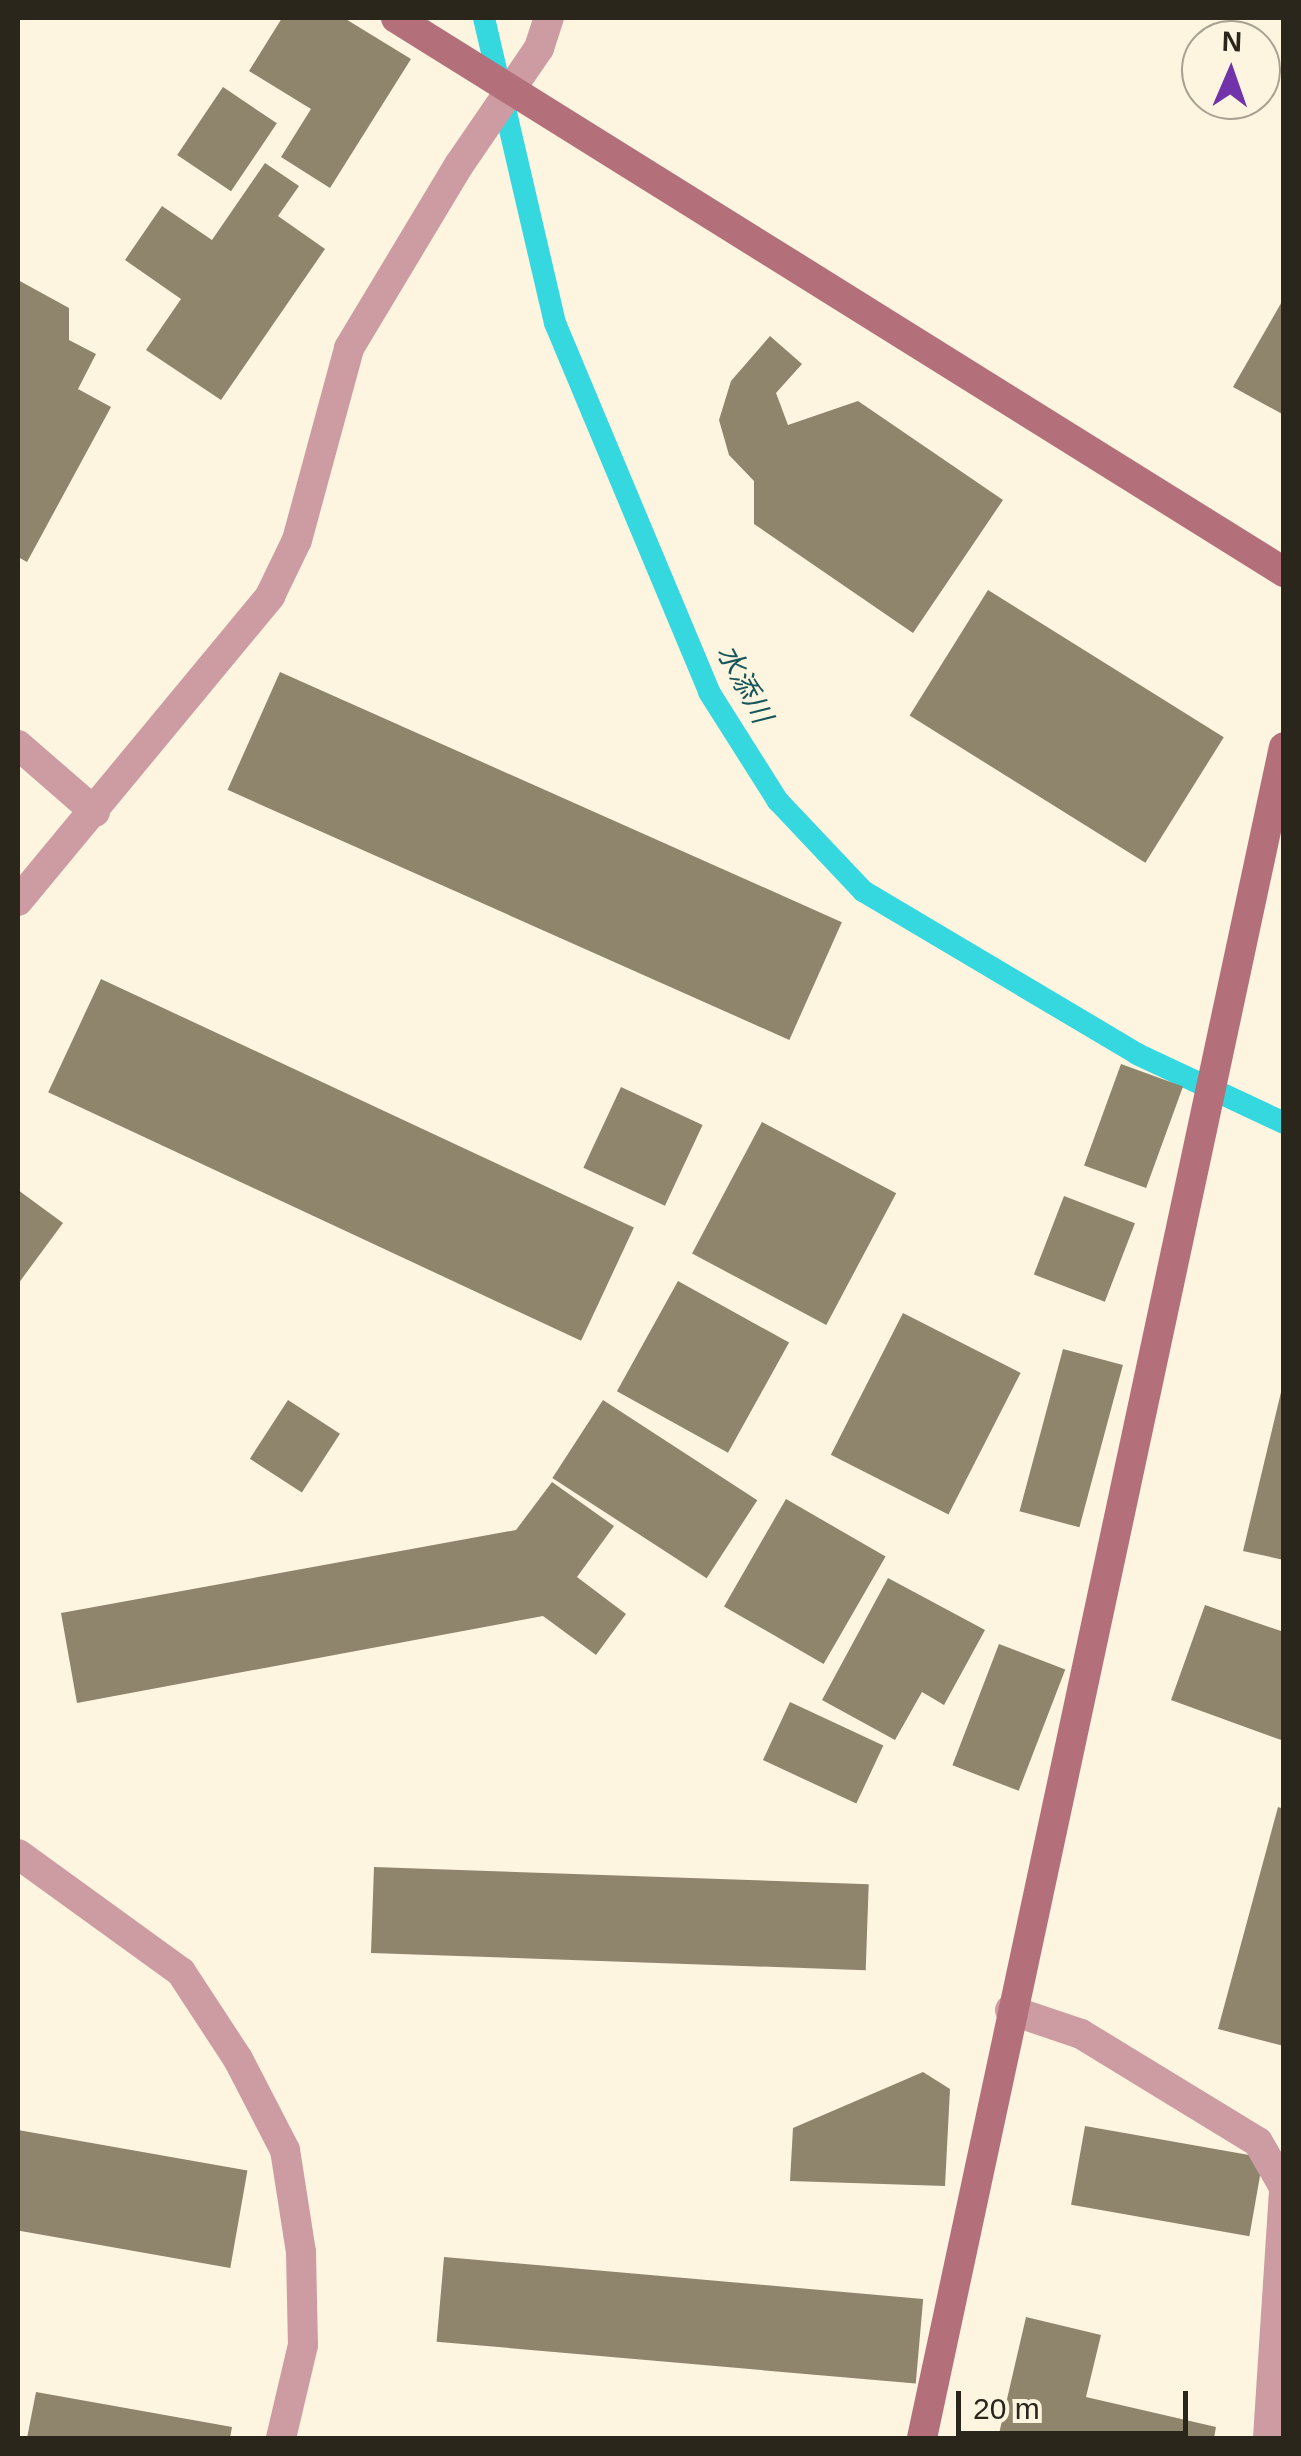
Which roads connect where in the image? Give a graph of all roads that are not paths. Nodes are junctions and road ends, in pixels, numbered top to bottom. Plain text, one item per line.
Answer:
1 (396, 18) edge
2 (550, 18) edge
3 (506, 89) junction
4 (1284, 572) edge
5 (18, 745) edge
6 (1284, 746) edge
7 (96, 812) junction
8 (18, 901) edge
9 (18, 1854) edge
10 (1010, 2010) junction
11 (1284, 2189) edge
12 (281, 2438) edge
13 (922, 2438) edge
14 (1268, 2438) edge

1 - 3 street
2 - 3 street
3 - 4 street
3 - 7 street
5 - 7 street
6 - 10 street
7 - 8 street
9 - 12 street
10 - 11 street
10 - 13 street
11 - 14 street

